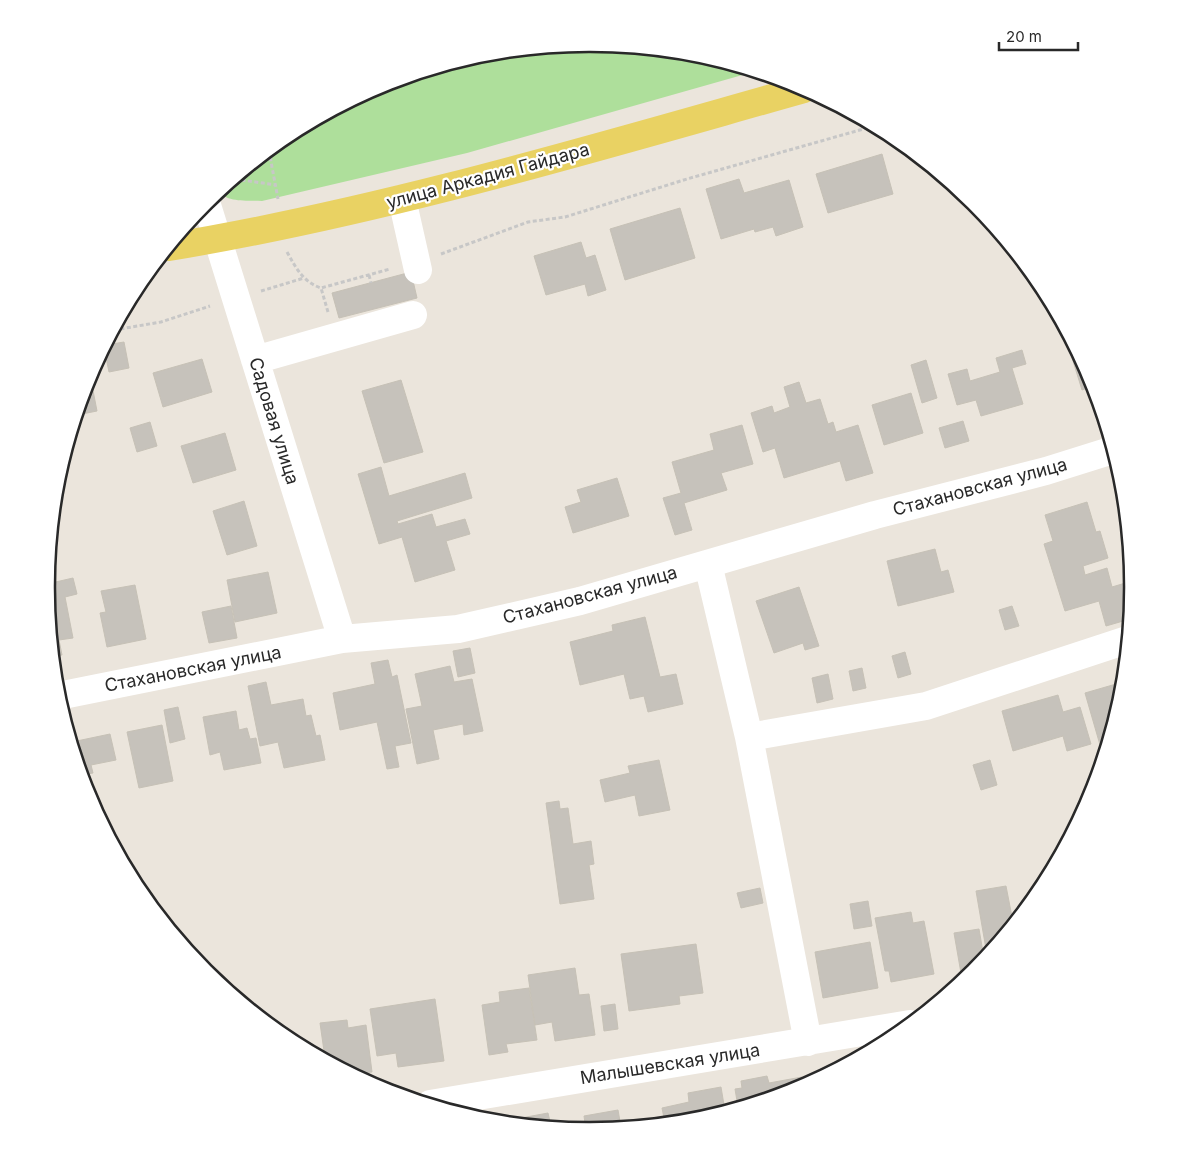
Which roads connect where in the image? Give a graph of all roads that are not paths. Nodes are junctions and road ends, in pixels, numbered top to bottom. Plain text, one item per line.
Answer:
1 (792, 92) edge
2 (402, 199) junction
3 (209, 212) edge
4 (217, 239) junction
5 (179, 245) edge
6 (417, 266) road end
7 (413, 315) dead end
8 (255, 360) junction
9 (1107, 452) edge
10 (708, 564) junction
11 (342, 639) junction
12 (1121, 642) edge
13 (66, 694) edge
14 (750, 736) junction
15 (891, 1027) edge
16 (808, 1042) junction
17 (446, 1101) edge

1 - 2 main road, улица Аркадия Гайдара
2 - 4 main road, улица Аркадия Гайдара
2 - 6 street
3 - 4 street, Садовая улица
4 - 5 main road, улица Аркадия Гайдара
4 - 8 street, Садовая улица
7 - 8 street
8 - 11 street, Садовая улица
9 - 10 street, Стахановская улица
10 - 11 street, Стахановская улица
10 - 14 street
11 - 13 street, Стахановская улица
12 - 14 street
14 - 16 street
15 - 16 street, Малышевская улица
16 - 17 street, Малышевская улица

